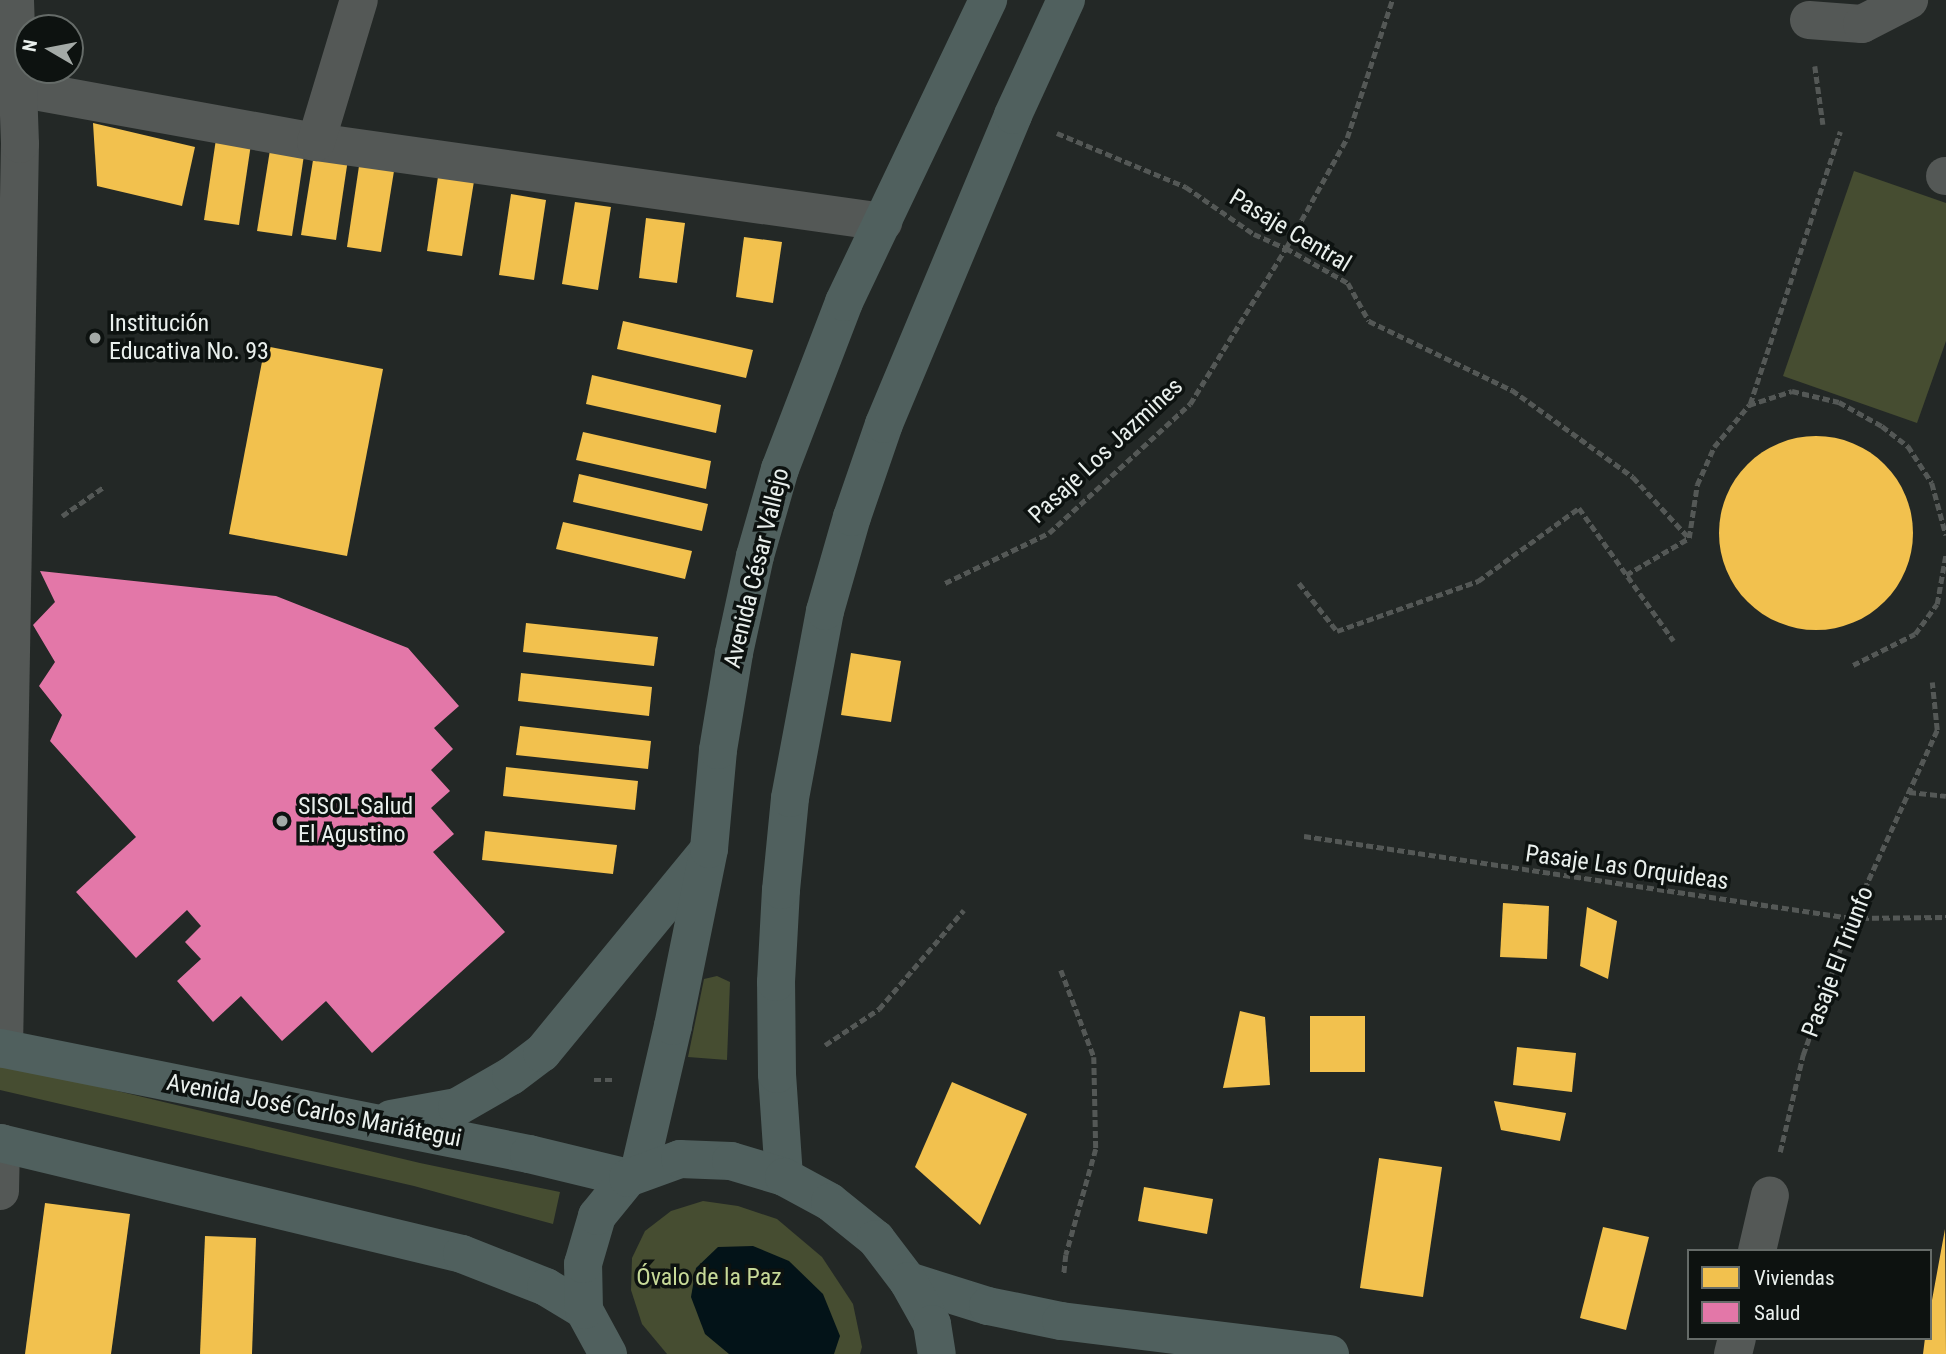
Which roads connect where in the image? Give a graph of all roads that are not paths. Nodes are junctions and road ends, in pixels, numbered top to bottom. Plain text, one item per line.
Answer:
1 (15, 0) edge
2 (359, 0) edge
3 (988, 0) edge
4 (1066, 0) edge
5 (1909, 0) edge
6 (1809, 20) dead end
7 (18, 88) junction
8 (316, 142) junction
9 (883, 222) junction
10 (6, 550) edge
11 (709, 849) junction
12 (2, 1049) edge
13 (370, 1122) junction
14 (1, 1143) edge
15 (633, 1175) junction
16 (785, 1177) junction
17 (0, 1191) edge
18 (1770, 1195) road end
19 (1757, 1249) edge
20 (908, 1281) junction
21 (584, 1310) junction
22 (608, 1354) edge
23 (937, 1354) edge
24 (1330, 1354) edge

1 - 7 street
2 - 8 street
3 - 9 main road, Avenida César Vallejo
4 - 16 main road
5 - 6 street
7 - 8 street
7 - 10 street
8 - 9 street
9 - 11 main road, Avenida César Vallejo
10 - 12 street
11 - 13 main road
11 - 15 main road, Avenida César Vallejo
12 - 13 main road, Avenida José Carlos Mariátegui
13 - 15 main road, Avenida José Carlos Mariátegui
14 - 17 street
14 - 21 main road
15 - 16 main road
15 - 21 main road
16 - 20 main road
18 - 19 street
20 - 23 main road
20 - 24 main road
21 - 22 main road

